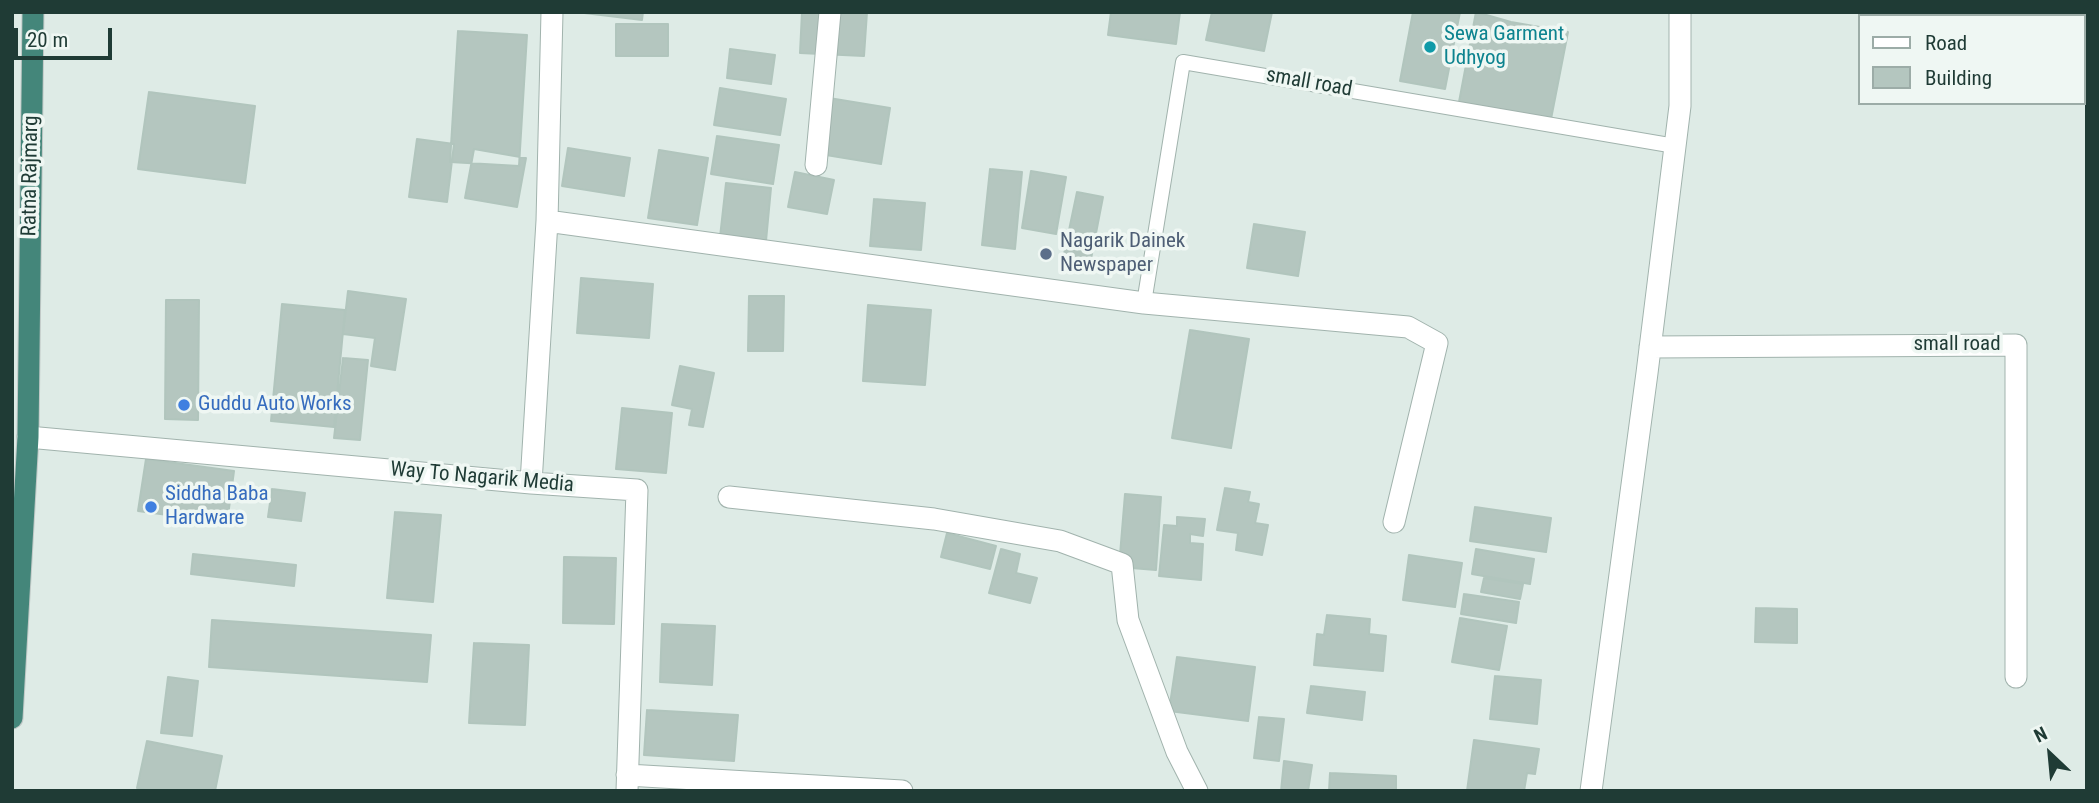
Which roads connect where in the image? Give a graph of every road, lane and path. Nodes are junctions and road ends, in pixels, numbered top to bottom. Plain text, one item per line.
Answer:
1 (33, 12) edge
2 (552, 12) edge
3 (830, 12) edge
4 (1680, 12) edge
5 (1675, 146) junction
6 (816, 165) dead end
7 (547, 221) junction
8 (1144, 303) junction
9 (1650, 347) junction
10 (28, 438) junction
11 (531, 483) junction
12 (729, 497) dead end
13 (1394, 522) dead end
14 (2016, 677) dead end
15 (12, 718) edge
16 (627, 783) edge
17 (902, 791) edge
18 (1197, 791) edge
19 (1591, 791) edge

1 - 10 highway, Ratna Rajmarg
2 - 7 street
3 - 6 street
4 - 5 street
5 - 8 lane, small road
5 - 9 street
7 - 8 street
7 - 11 street
8 - 13 street
9 - 14 street, small road
9 - 19 street
10 - 11 street, Way To Nagarik Media
10 - 15 highway, Ratna Rajmarg
11 - 16 street, Way To Nagarik Media
12 - 18 street
16 - 17 street

